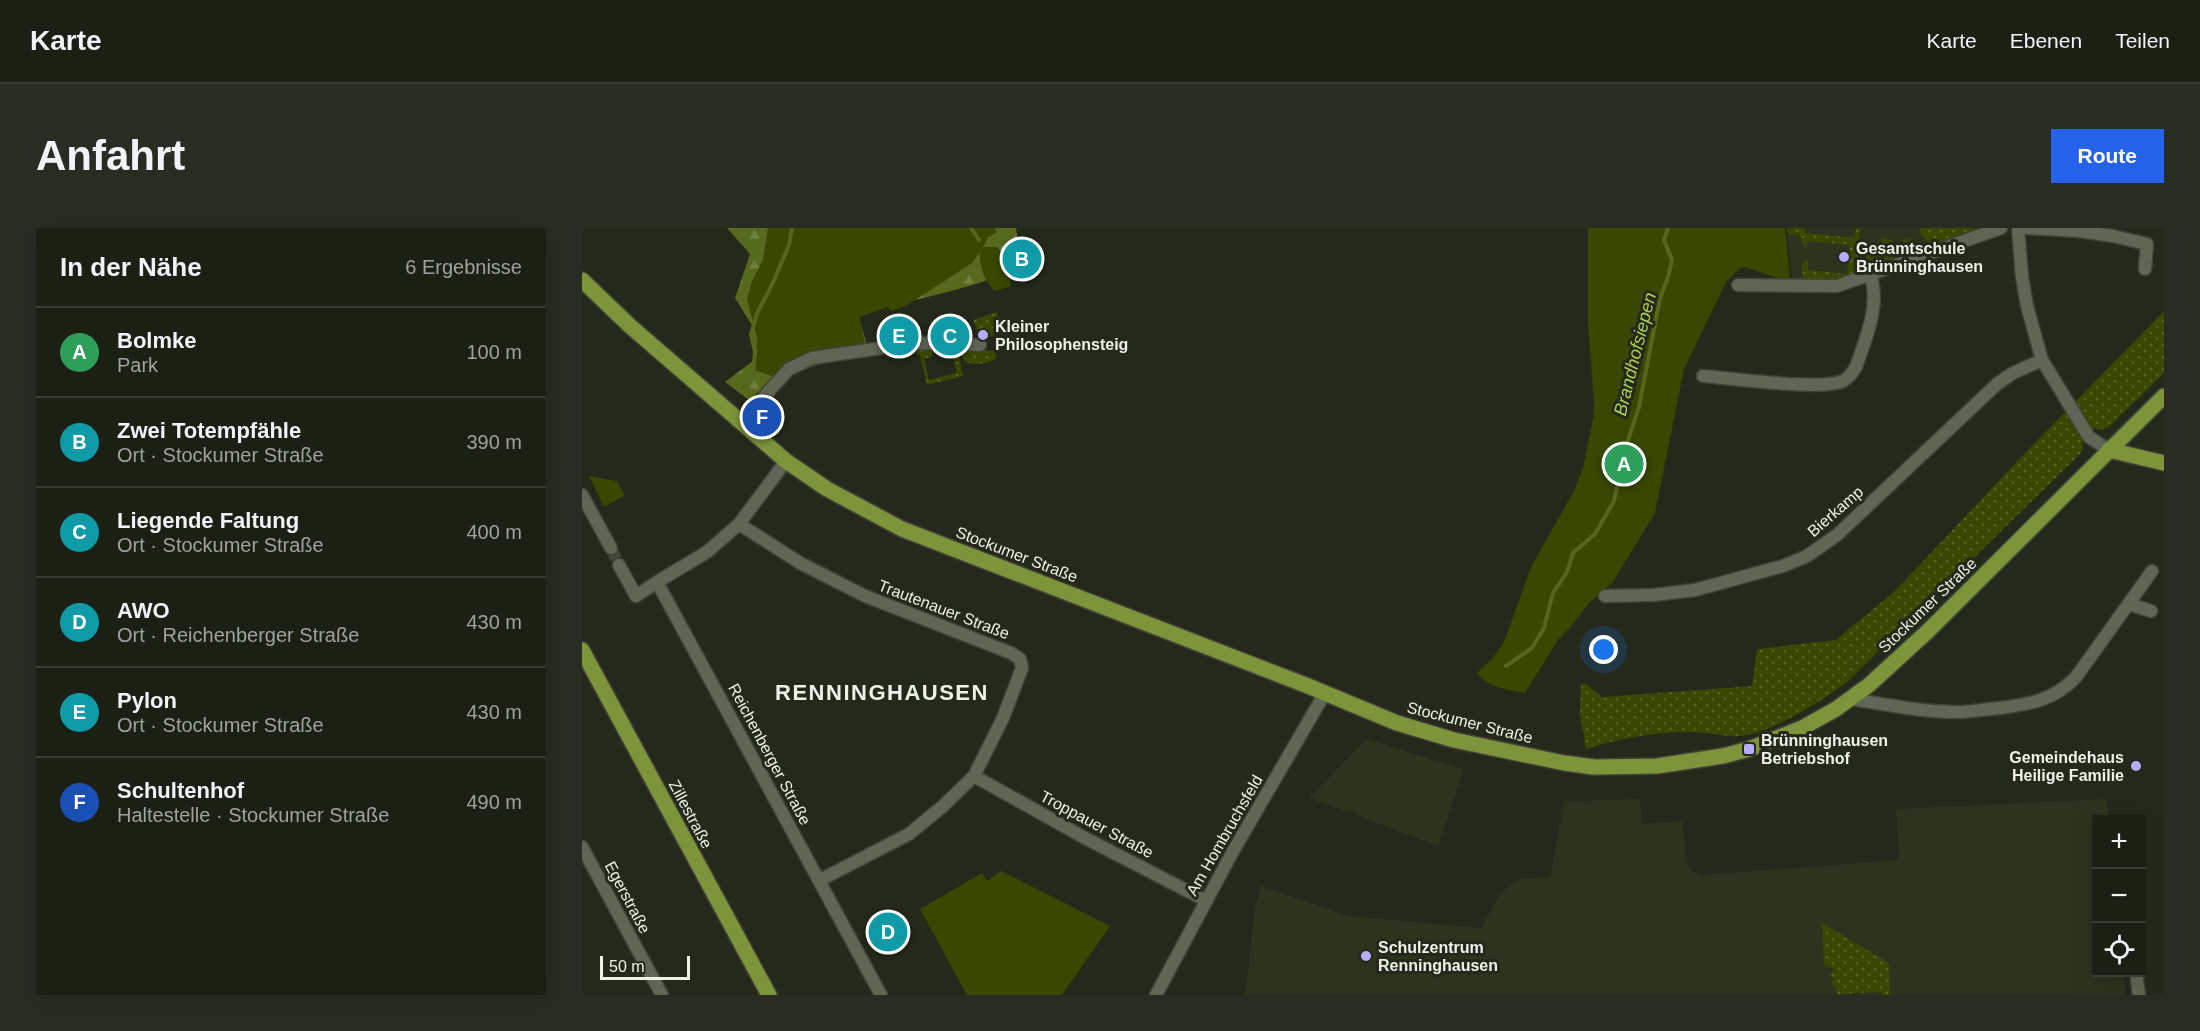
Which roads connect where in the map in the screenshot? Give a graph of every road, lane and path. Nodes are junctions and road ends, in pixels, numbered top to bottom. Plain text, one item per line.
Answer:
1 (2001, 228) edge
2 (2019, 228) edge
3 (2027, 228) edge
4 (2145, 269) dead end
5 (1870, 274) junction
6 (582, 280) edge
7 (1738, 285) dead end
8 (980, 345) dead end
9 (2042, 360) junction
10 (1702, 376) dead end
11 (2164, 396) edge
12 (741, 422) junction
13 (2109, 450) junction
14 (786, 460) junction
15 (2164, 463) edge
16 (582, 495) edge
17 (739, 524) junction
18 (611, 548) tunnel mouth
19 (619, 565) tunnel mouth
20 (2152, 571) dead end
21 (657, 582) junction
22 (1605, 596) dead end
23 (2129, 604) junction
24 (2151, 611) dead end
25 (582, 650) edge
26 (1325, 693) junction
27 (1852, 699) junction
28 (974, 776) junction
29 (582, 847) edge
30 (820, 880) junction
31 (1205, 900) junction
32 (2137, 977) edge
33 (662, 995) edge
34 (769, 995) edge
35 (881, 995) edge
36 (1156, 995) edge
37 (2139, 995) edge

1 - 5 street
2 - 9 street
3 - 4 street
5 - 7 street
5 - 10 street
6 - 12 main road, Stockumer Straße
8 - 12 street
9 - 13 street
9 - 22 street, Bierkamp
11 - 13 main road, Stockumer Straße
12 - 14 main road, Stockumer Straße
13 - 15 main road
13 - 27 main road, Stockumer Straße
14 - 17 street
14 - 26 main road, Stockumer Straße
16 - 18 street
17 - 21 street
17 - 28 street, Trautenauer Straße
19 - 21 street
20 - 23 street
21 - 30 street, Reichenberger Straße
23 - 24 street
23 - 27 street
25 - 34 main road, Zillestraße
26 - 27 main road, Stockumer Straße
26 - 31 street, Am Hombruchsfeld
28 - 30 street, Trautenauer Straße
28 - 31 street, Troppauer Straße
29 - 33 street, Egerstraße
30 - 35 street, Reichenberger Straße
31 - 36 street, Am Hombruchsfeld
32 - 37 street

